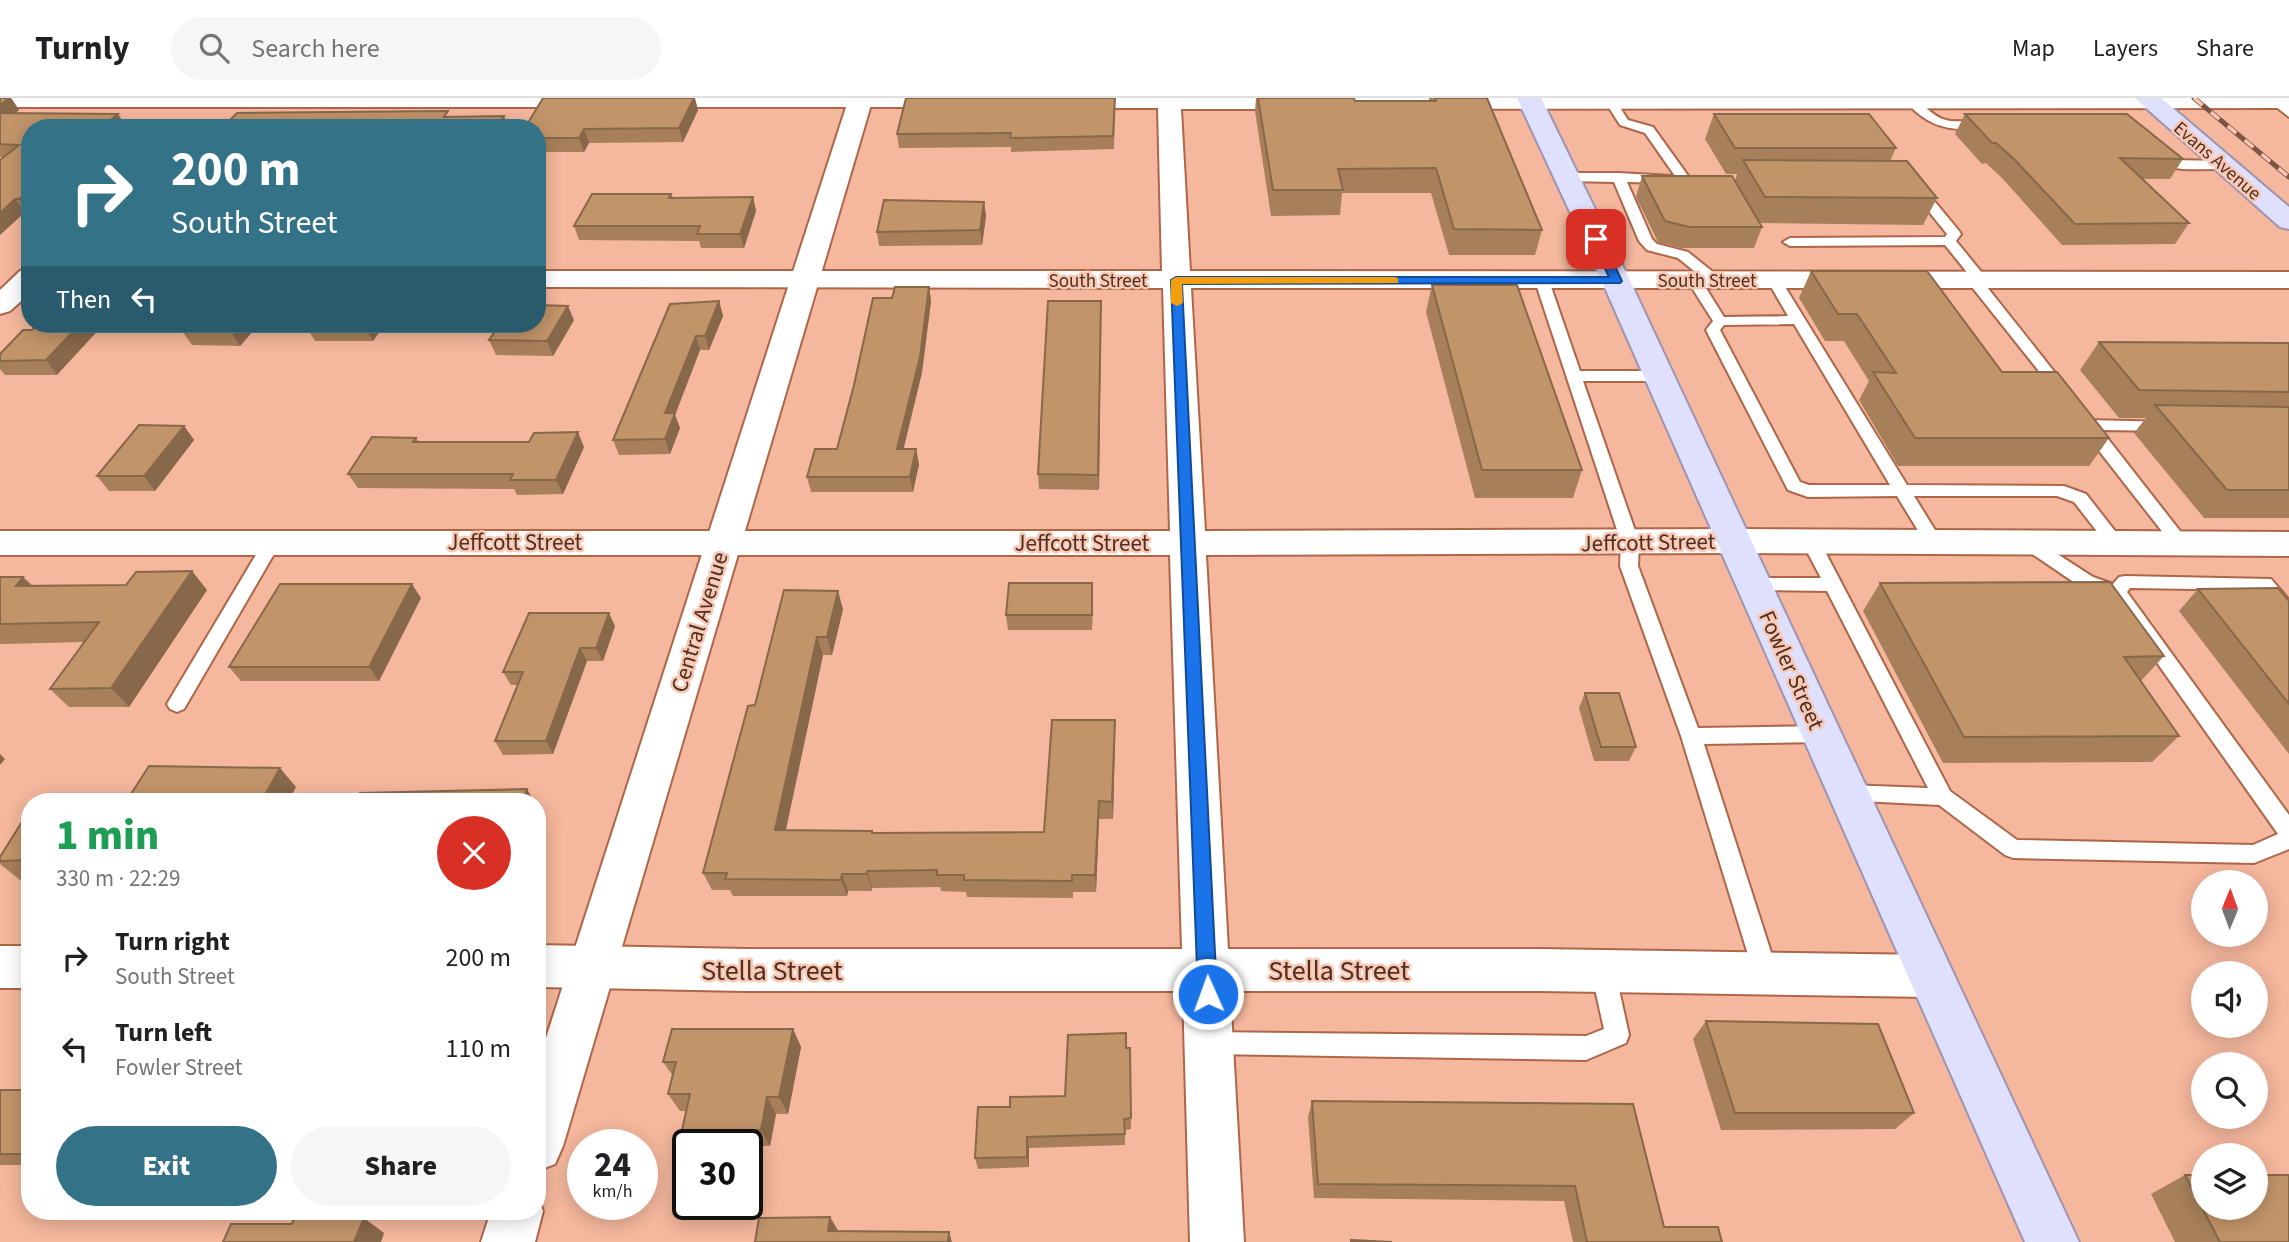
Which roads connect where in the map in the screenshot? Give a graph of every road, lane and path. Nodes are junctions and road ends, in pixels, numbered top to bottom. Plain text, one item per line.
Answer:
1 (214, 99) edge
2 (334, 99) edge
3 (861, 99) edge
4 (1169, 99) edge
5 (0, 100) edge
6 (981, 100) edge
7 (1035, 100) edge
8 (2149, 100) edge
9 (1530, 101) edge
10 (1843, 102) junction
11 (1912, 102) junction
12 (1612, 103) junction
13 (2281, 103) edge
14 (194, 118) dead end
15 (1859, 121) edge
16 (1992, 125) edge
17 (2149, 150) edge
18 (2225, 165) junction
19 (1567, 177) junction
20 (1618, 177) junction
21 (1685, 180) junction
22 (1909, 180) edge
23 (1702, 181) edge
24 (2289, 221) edge
25 (1949, 241) junction
26 (1790, 242) dead end
27 (21, 279) edge
28 (546, 279) edge
29 (1774, 279) junction
30 (1976, 279) junction
31 (1176, 280) junction
32 (1704, 280) junction
33 (2289, 280) edge
34 (806, 281) junction
35 (1542, 281) junction
36 (1616, 281) junction
37 (0, 305) edge
38 (1799, 320) junction
39 (1720, 321) junction
40 (1574, 376) junction
41 (1659, 376) junction
42 (2080, 415) junction
43 (2182, 426) edge
44 (1903, 491) junction
45 (724, 541) junction
46 (1734, 541) junction
47 (272, 542) junction
48 (1630, 542) junction
49 (1811, 542) junction
50 (0, 543) edge
51 (1934, 543) junction
52 (2028, 543) junction
53 (1188, 544) junction
54 (2116, 544) junction
55 (2181, 544) junction
56 (2289, 544) edge
57 (1753, 584) junction
58 (1832, 585) junction
59 (2118, 592) junction
60 (2289, 613) edge
61 (177, 705) dead end
62 (1821, 734) junction
63 (1691, 736) junction
64 (1848, 794) junction
65 (1943, 797) junction
66 (2289, 832) edge
67 (2289, 839) edge
68 (546, 966) edge
69 (0, 967) edge
70 (21, 967) edge
71 (592, 967) junction
72 (1207, 970) junction
73 (1603, 971) junction
74 (1766, 974) junction
75 (1930, 976) junction
76 (1209, 1043) junction
77 (546, 1117) edge
78 (514, 1220) edge
79 (508, 1242) edge
80 (1217, 1242) edge
81 (2052, 1242) edge

1 - 2 street
1 - 5 street
1 - 14 street
2 - 3 street
3 - 6 street
3 - 34 street, Central Avenue
4 - 7 street
4 - 9 street
4 - 31 street
8 - 11 street
8 - 13 street
8 - 18 main road, Evans Avenue
9 - 12 street
9 - 19 main road, Fowler Street
10 - 11 street
10 - 12 street
10 - 15 lane
11 - 16 lane
12 - 21 lane
17 - 18 lane
18 - 24 main road, Evans Avenue
19 - 20 lane
19 - 36 main road, Fowler Street
20 - 21 lane
20 - 32 lane
21 - 23 lane
22 - 25 lane
25 - 26 lane
25 - 30 lane
27 - 37 street
28 - 34 street, South Street
29 - 30 street, South Street
29 - 32 street, South Street
29 - 38 lane
30 - 33 street, South Street
30 - 42 lane
31 - 34 street, South Street
31 - 35 street, South Street
31 - 53 street
32 - 36 street, South Street
32 - 39 lane
34 - 45 street, Central Avenue
35 - 36 street, South Street
35 - 40 lane
36 - 41 main road, Fowler Street
38 - 39 lane
38 - 44 lane
39 - 44 lane
40 - 41 lane
40 - 48 lane
41 - 46 main road, Fowler Street
42 - 43 lane
42 - 55 lane
44 - 51 lane
44 - 54 lane
45 - 47 street, Jeffcott Street
45 - 53 street, Jeffcott Street
45 - 71 street, Central Avenue
46 - 48 street, Jeffcott Street
46 - 49 street, Jeffcott Street
46 - 57 main road, Fowler Street
47 - 50 street, Jeffcott Street
47 - 61 lane
48 - 53 street, Jeffcott Street
48 - 63 lane
49 - 51 street, Jeffcott Street
49 - 58 lane
51 - 52 street, Jeffcott Street
52 - 54 street, Jeffcott Street
52 - 59 lane
53 - 72 street
54 - 55 street, Jeffcott Street
55 - 56 street, Jeffcott Street
57 - 58 lane
57 - 62 main road, Fowler Street
58 - 65 lane
59 - 60 lane
59 - 66 lane
62 - 63 lane
62 - 64 main road, Fowler Street
63 - 74 lane
64 - 65 lane
64 - 75 main road, Fowler Street
65 - 67 lane
68 - 71 street, Stella Street
69 - 70 street
71 - 72 street, Stella Street
71 - 77 street, Central Avenue
72 - 73 street, Stella Street
72 - 76 street
73 - 74 street, Stella Street
73 - 76 lane
74 - 75 street, Stella Street
75 - 81 main road, Fowler Street
76 - 80 street
78 - 79 street

